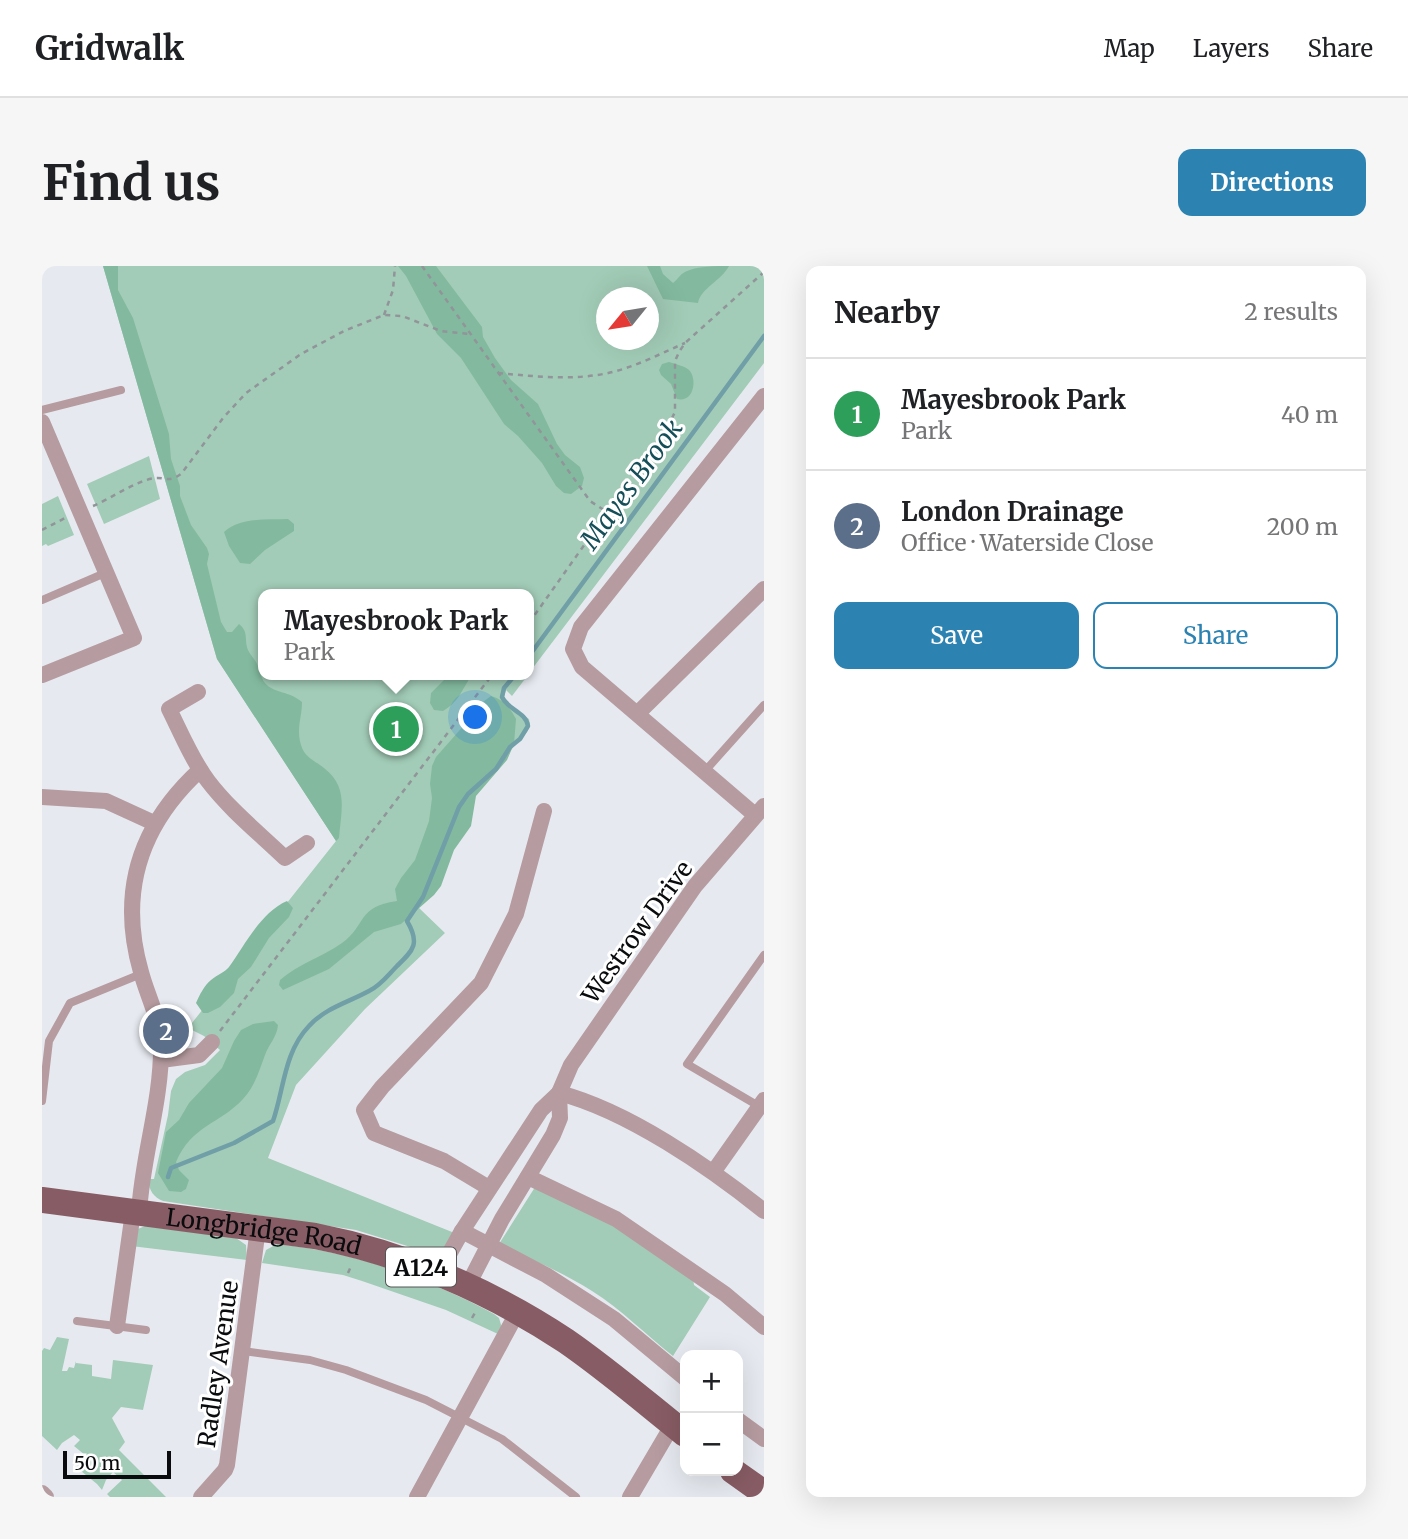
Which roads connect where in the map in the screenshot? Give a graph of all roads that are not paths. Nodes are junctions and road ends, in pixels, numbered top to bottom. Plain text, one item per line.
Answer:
1 (121, 390) dead end
2 (764, 396) edge
3 (42, 410) edge
4 (42, 422) edge
5 (48, 454) edge
6 (105, 573) junction
7 (764, 589) edge
8 (42, 600) edge
9 (42, 675) edge
10 (198, 692) dead end
11 (764, 705) edge
12 (638, 713) junction
13 (200, 769) junction
14 (705, 771) junction
15 (42, 797) edge
16 (544, 811) dead end
17 (760, 811) edge
18 (154, 823) junction
19 (307, 843) dead end
20 (764, 955) edge
21 (141, 974) junction
22 (212, 1042) road end
23 (161, 1060) junction
24 (559, 1093) junction
25 (42, 1101) edge
26 (762, 1105) edge
27 (714, 1171) junction
28 (528, 1177) junction
29 (489, 1188) junction
30 (42, 1200) edge
31 (764, 1211) edge
32 (136, 1213) junction
33 (257, 1228) junction
34 (462, 1231) junction
35 (487, 1245) junction
36 (438, 1274) junction
37 (467, 1287) junction
38 (517, 1313) junction
39 (77, 1321) dead end
40 (117, 1326) junction
41 (764, 1327) edge
42 (146, 1330) dead end
43 (243, 1351) junction
44 (680, 1374) edge
45 (461, 1418) junction
46 (743, 1424) edge
47 (679, 1429) edge
48 (764, 1439) edge
49 (740, 1476) edge
50 (42, 1493) edge
51 (764, 1493) edge
52 (46, 1497) edge
53 (201, 1497) edge
54 (417, 1497) edge
55 (576, 1497) edge
56 (631, 1497) edge

1 - 3 lane
2 - 12 street
4 - 5 street
5 - 6 street
6 - 8 lane
6 - 9 street
7 - 12 street
10 - 13 street
11 - 14 lane
12 - 14 street
13 - 18 street
13 - 19 street
14 - 17 street
15 - 18 street
16 - 29 street
17 - 24 street, Westrow Drive
18 - 21 street
20 - 26 lane
21 - 23 street
21 - 25 lane
22 - 23 street
23 - 32 street
24 - 27 street
24 - 28 street, Westrow Drive
24 - 29 street, Westrow Drive
26 - 27 street
27 - 31 street
28 - 35 street, Westrow Drive
28 - 41 street
29 - 34 street, Westrow Drive
30 - 32 main road, Longbridge Road / A124
32 - 33 main road, Longbridge Road / A124
32 - 40 street
33 - 36 main road, Longbridge Road / A124
33 - 43 street, Radley Avenue
34 - 35 street
34 - 36 street, Westrow Drive
35 - 37 street, Westrow Drive
35 - 44 street
36 - 37 main road, Longbridge Road / A124
37 - 38 main road, Longbridge Road / A124
38 - 45 street
38 - 47 main road, Longbridge Road / A124
39 - 40 lane
40 - 42 lane
43 - 45 lane
43 - 53 street, Radley Avenue
45 - 54 street
45 - 55 lane
46 - 48 street
47 - 56 street
49 - 51 main road
50 - 52 street

